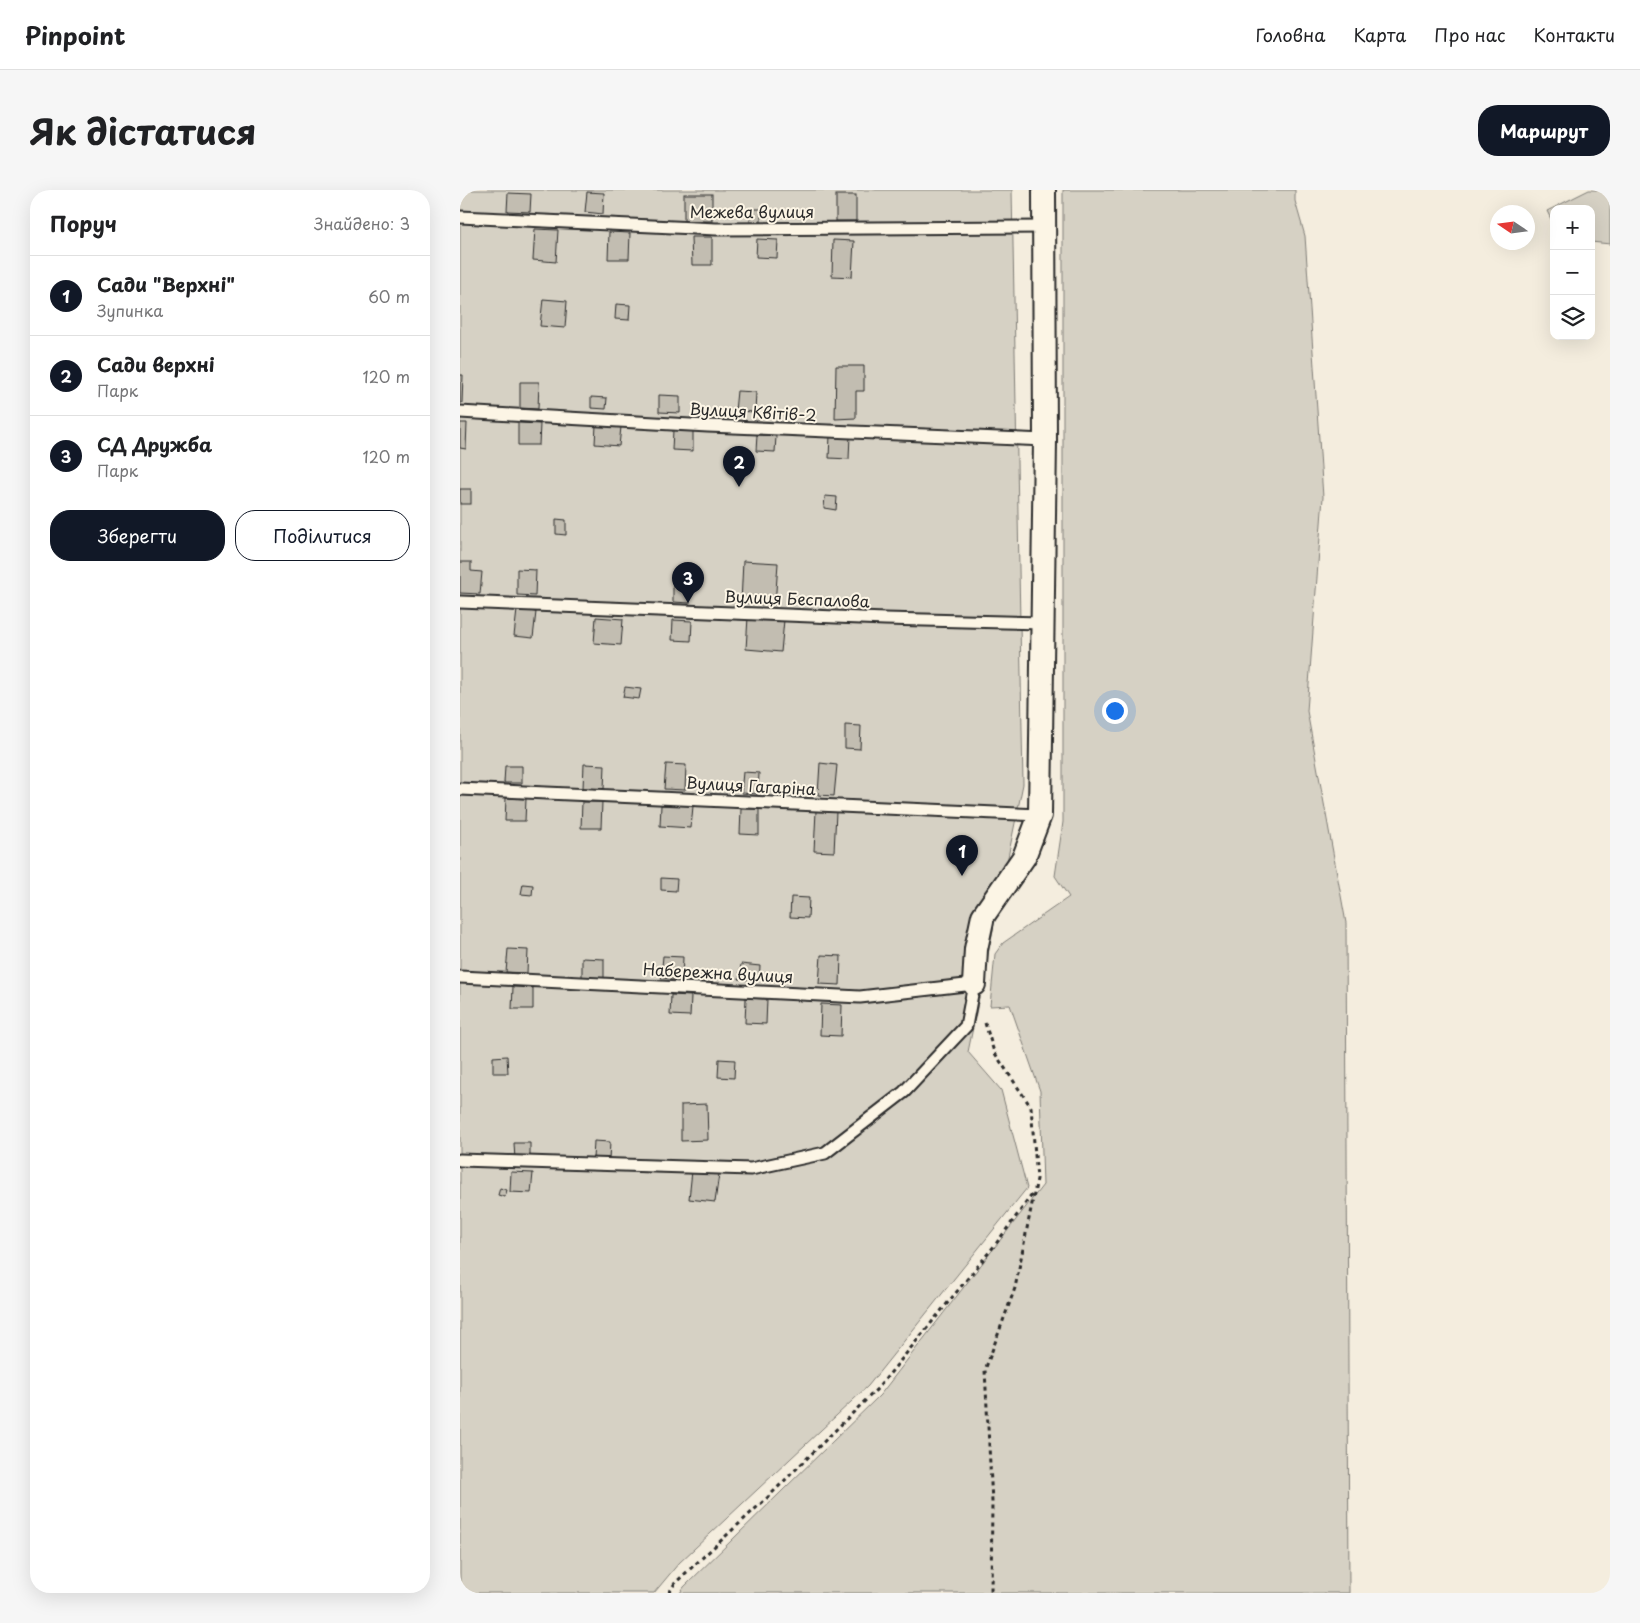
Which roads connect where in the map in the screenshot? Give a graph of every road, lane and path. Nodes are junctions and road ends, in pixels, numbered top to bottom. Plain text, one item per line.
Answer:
1 (1044, 190) edge
2 (460, 217) edge
3 (1044, 227) junction
4 (460, 412) edge
5 (1045, 440) junction
6 (460, 602) edge
7 (1043, 623) junction
8 (460, 789) edge
9 (1040, 816) junction
10 (460, 977) edge
11 (974, 984) junction
12 (460, 1160) edge
13 (1035, 1190) junction
14 (669, 1593) edge
15 (991, 1593) edge

1 - 3 street
2 - 3 lane, Межева вулиця
3 - 5 street
4 - 5 lane, Вулиця Квітів-2
5 - 7 street
6 - 7 lane, Вулиця Беспалова
7 - 9 street
8 - 9 lane, Вулиця Гагаріна
9 - 11 street
10 - 11 lane, Набережна вулиця
11 - 12 lane
11 - 13 path
13 - 14 path
13 - 15 path

